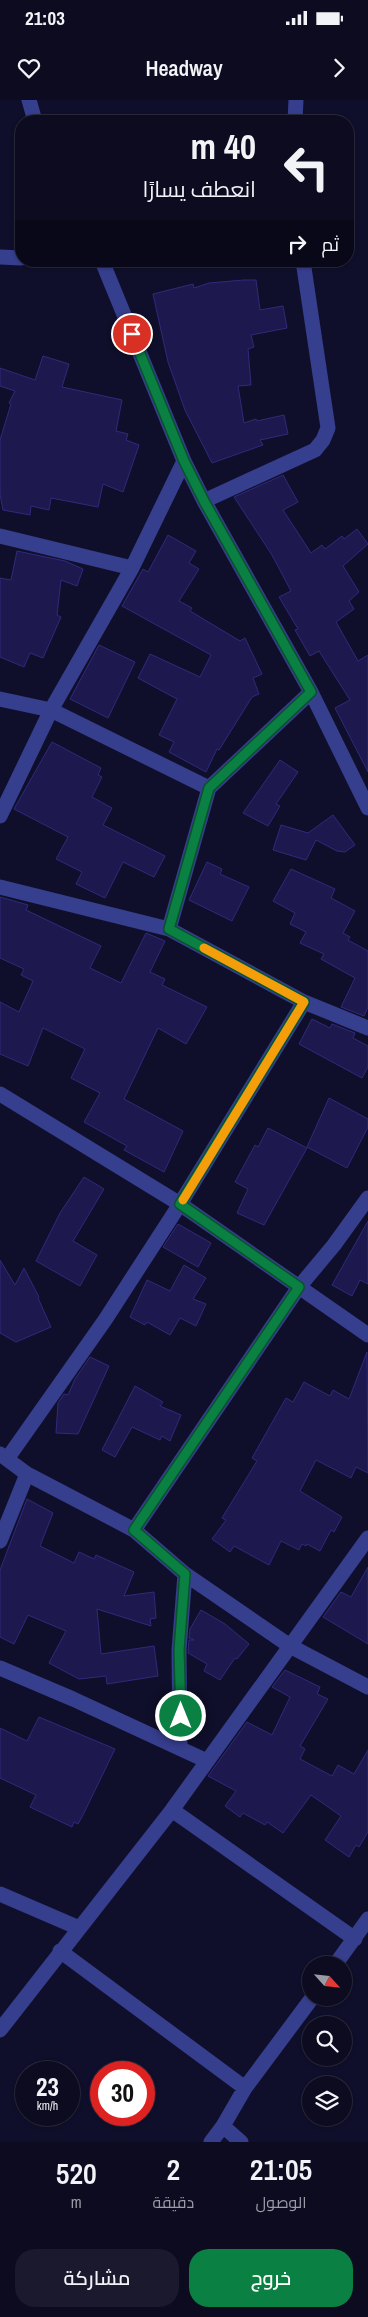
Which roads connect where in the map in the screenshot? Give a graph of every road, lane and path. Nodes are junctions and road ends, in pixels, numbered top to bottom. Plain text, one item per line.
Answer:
1 (29, 100) edge
2 (296, 100) edge
3 (33, 115) edge
4 (295, 115) edge
5 (0, 257) edge
6 (15, 258) edge
7 (104, 267) edge
8 (304, 267) edge
9 (184, 461) junction
10 (204, 501) junction
11 (0, 536) edge
12 (132, 568) junction
13 (311, 692) junction
14 (0, 699) edge
15 (51, 710) junction
16 (209, 788) junction
17 (368, 808) edge
18 (0, 816) edge
19 (0, 887) edge
20 (169, 929) junction
21 (304, 1002) junction
22 (368, 1028) edge
23 (0, 1094) edge
24 (368, 1198) edge
25 (180, 1204) junction
26 (299, 1287) junction
27 (368, 1335) edge
28 (4, 1457) edge
29 (27, 1474) junction
30 (134, 1530) junction
31 (368, 1538) edge
32 (0, 1541) edge
33 (185, 1574) junction
34 (290, 1646) junction
35 (0, 1668) edge
36 (368, 1687) edge
37 (180, 1748) junction
38 (207, 1761) junction
39 (172, 1810) junction
40 (0, 1894) edge
41 (368, 1919) edge
42 (79, 1928) junction
43 (355, 1938) junction
44 (60, 1951) junction
45 (342, 1956) edge
46 (306, 2006) edge
47 (0, 2030) edge
48 (245, 2088) junction
49 (223, 2126) junction
50 (211, 2142) edge
51 (241, 2142) edge

1 - 3 street
2 - 4 street
5 - 6 street
7 - 9 street
8 - 10 street
9 - 10 street
9 - 12 street
10 - 13 street
11 - 12 street
12 - 15 street
13 - 16 street
13 - 17 street
14 - 15 street
15 - 16 street
15 - 18 street
16 - 20 street
19 - 20 street
20 - 21 street
21 - 22 street
21 - 25 street
23 - 25 street
24 - 26 street
25 - 26 street
25 - 28 street
26 - 27 street
26 - 30 street
28 - 29 street
29 - 30 street
29 - 32 street
30 - 33 street
31 - 34 street
33 - 34 street
33 - 37 street
34 - 36 street
34 - 38 street
35 - 37 street
37 - 38 street
38 - 39 street
39 - 42 street
39 - 43 street
40 - 42 street
41 - 43 street
42 - 44 street
43 - 45 street
44 - 47 street
44 - 48 street
46 - 48 street
48 - 49 street
49 - 50 street
49 - 51 street

